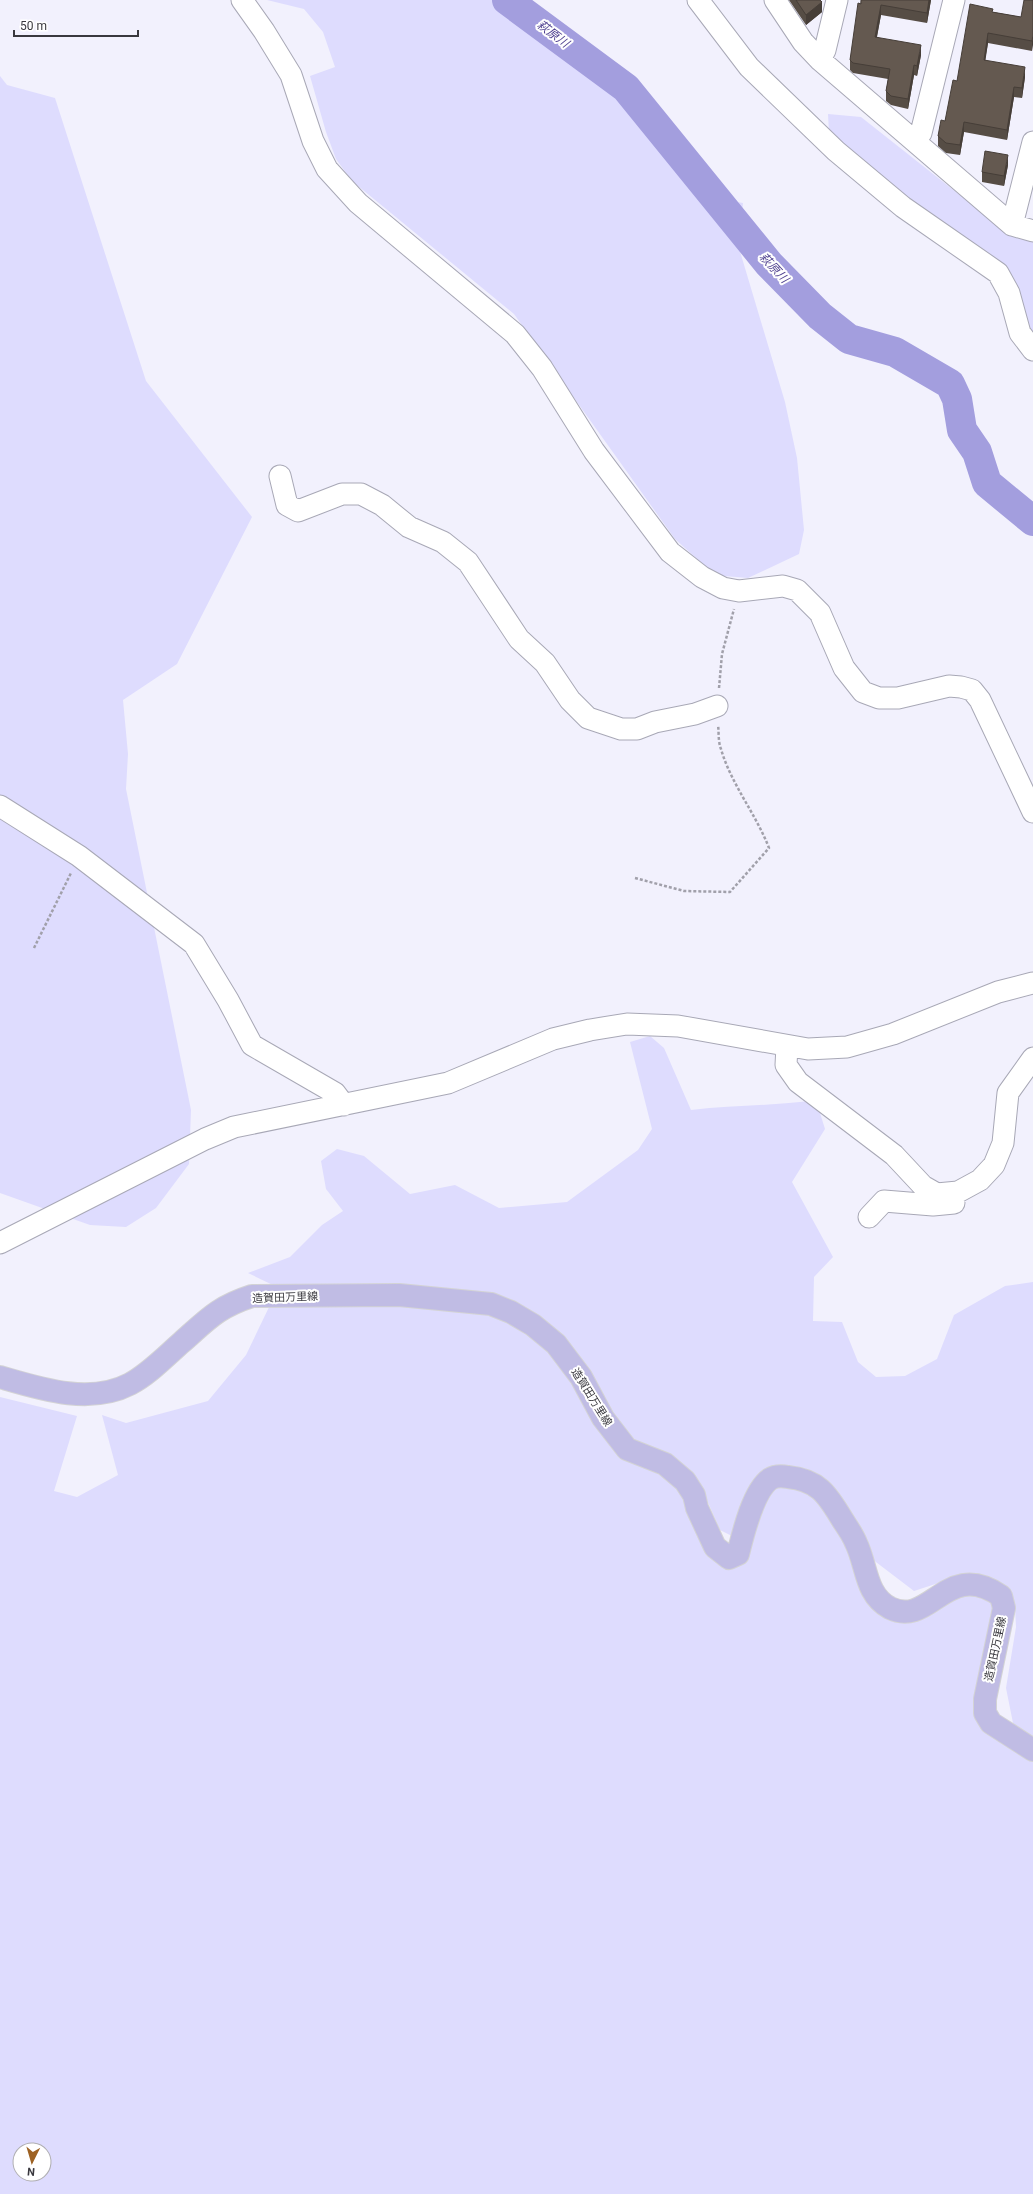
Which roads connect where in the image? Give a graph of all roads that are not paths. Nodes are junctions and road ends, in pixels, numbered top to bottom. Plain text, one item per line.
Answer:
1 (242, 0) edge
2 (698, 0) edge
3 (775, 0) edge
4 (837, 0) edge
5 (954, 0) edge
6 (820, 60) junction
7 (915, 141) junction
8 (1033, 142) edge
9 (1012, 225) junction
10 (1033, 231) edge
11 (1033, 350) edge
12 (280, 476) dead end
13 (717, 706) road end
14 (0, 806) edge
15 (1033, 812) edge
16 (1033, 983) edge
17 (787, 1046) junction
18 (1033, 1058) edge
19 (344, 1105) junction
20 (980, 1180) junction
21 (869, 1217) dead end
22 (0, 1243) edge
23 (0, 1377) edge
24 (1033, 1750) edge

1 - 15 street
2 - 11 street
3 - 6 street
4 - 6 street
5 - 7 street
6 - 7 street
7 - 9 street
8 - 9 street
9 - 10 street
12 - 13 street
14 - 19 street
16 - 17 street
17 - 19 street
17 - 20 street
18 - 20 street
19 - 22 street
20 - 21 street
23 - 24 main road, 造賀田万里線

